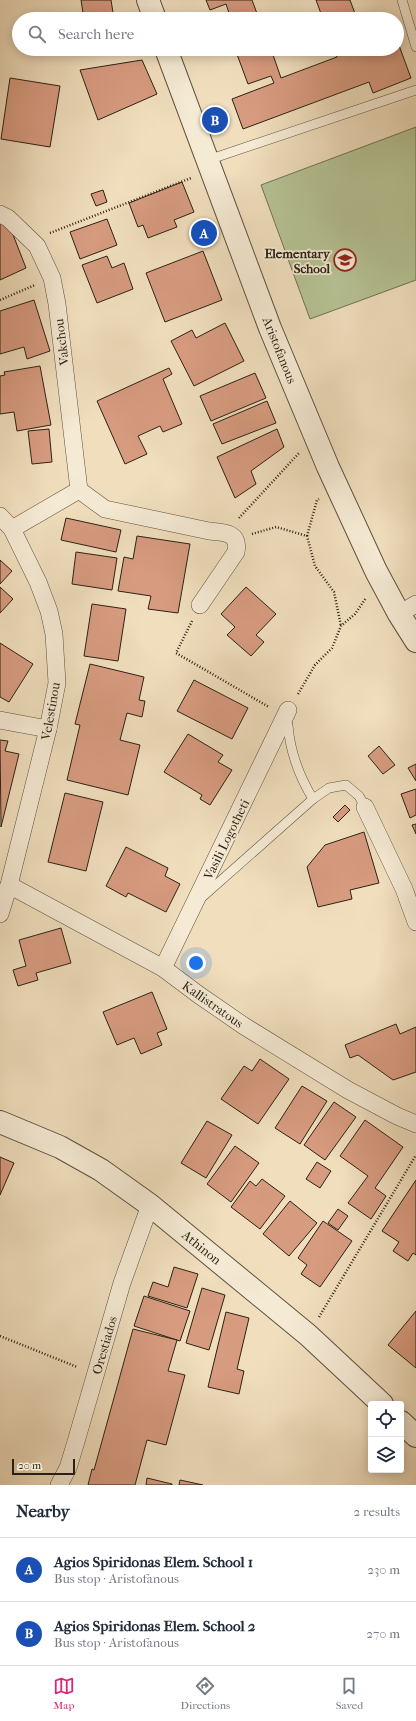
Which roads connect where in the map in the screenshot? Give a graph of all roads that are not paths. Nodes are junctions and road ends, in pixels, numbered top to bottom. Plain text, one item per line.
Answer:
1 (148, 0) edge
2 (402, 0) edge
3 (152, 12) edge
4 (416, 47) edge
5 (169, 56) edge
6 (416, 90) edge
7 (209, 165) junction
8 (0, 214) edge
9 (79, 490) junction
10 (0, 516) edge
11 (12, 529) junction
12 (200, 605) road end
13 (408, 609) edge
14 (416, 641) edge
15 (285, 716) joint
16 (0, 720) edge
17 (48, 729) junction
18 (312, 800) junction
19 (365, 808) joint
20 (9, 885) junction
21 (193, 906) junction
22 (0, 914) edge
23 (416, 922) edge
24 (163, 968) junction
25 (0, 1122) edge
26 (416, 1124) edge
27 (150, 1205) junction
28 (379, 1401) edge
29 (404, 1425) edge
30 (416, 1436) edge
31 (59, 1485) edge

1 - 3 street
2 - 4 lane
5 - 7 street, Aristofanous
6 - 7 lane
7 - 13 street, Aristofanous
8 - 9 street, Vakchou
9 - 11 street
9 - 12 street
10 - 11 street, Velestinou
11 - 17 street, Velestinou
13 - 14 street, Aristofanous
15 - 18 lane
15 - 21 street, Vasili Logotheti
16 - 17 street
17 - 20 street, Velestinou
18 - 19 lane
18 - 21 lane
19 - 23 street
20 - 22 street, Velestinou
20 - 24 street, Kallistratous
21 - 24 street, Vasili Logotheti
24 - 26 street, Kallistratous
25 - 27 street, Athinon
27 - 28 street, Athinon
27 - 31 street, Orestiados
29 - 30 street

